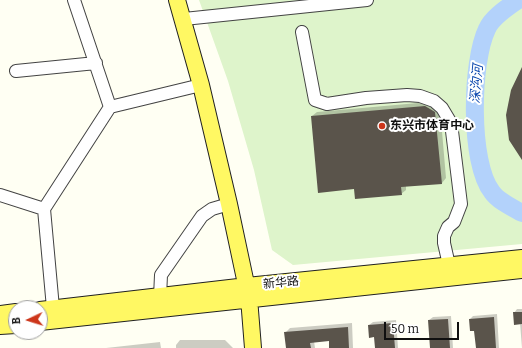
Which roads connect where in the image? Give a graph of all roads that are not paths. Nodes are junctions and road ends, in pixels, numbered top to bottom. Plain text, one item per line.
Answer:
1 (74, 0) edge
2 (177, 0) edge
3 (367, 0) edge
4 (272, 5) edge
5 (184, 19) junction
6 (302, 32) dead end
7 (96, 63) junction
8 (16, 71) dead end
9 (201, 85) junction
10 (110, 107) junction
11 (0, 195) edge
12 (229, 204) junction
13 (44, 209) junction
14 (522, 258) edge
15 (449, 265) junction
16 (522, 270) edge
17 (248, 292) junction
18 (160, 297) junction
19 (46, 300) edge
20 (48, 309) edge
21 (48, 321) edge
22 (253, 348) edge

1 - 7 street
2 - 5 main road
3 - 4 street
4 - 5 street
5 - 9 main road
6 - 15 street
7 - 8 street
7 - 10 street
9 - 10 street
9 - 12 main road
10 - 13 street
11 - 13 street
12 - 17 main road
12 - 18 street
13 - 19 street
14 - 15 main road, 新华路
15 - 17 main road, 新华路
16 - 17 main road, 新华路
17 - 18 main road, 新华路
17 - 21 main road, 新华路
17 - 22 main road
18 - 20 main road, 新华路

